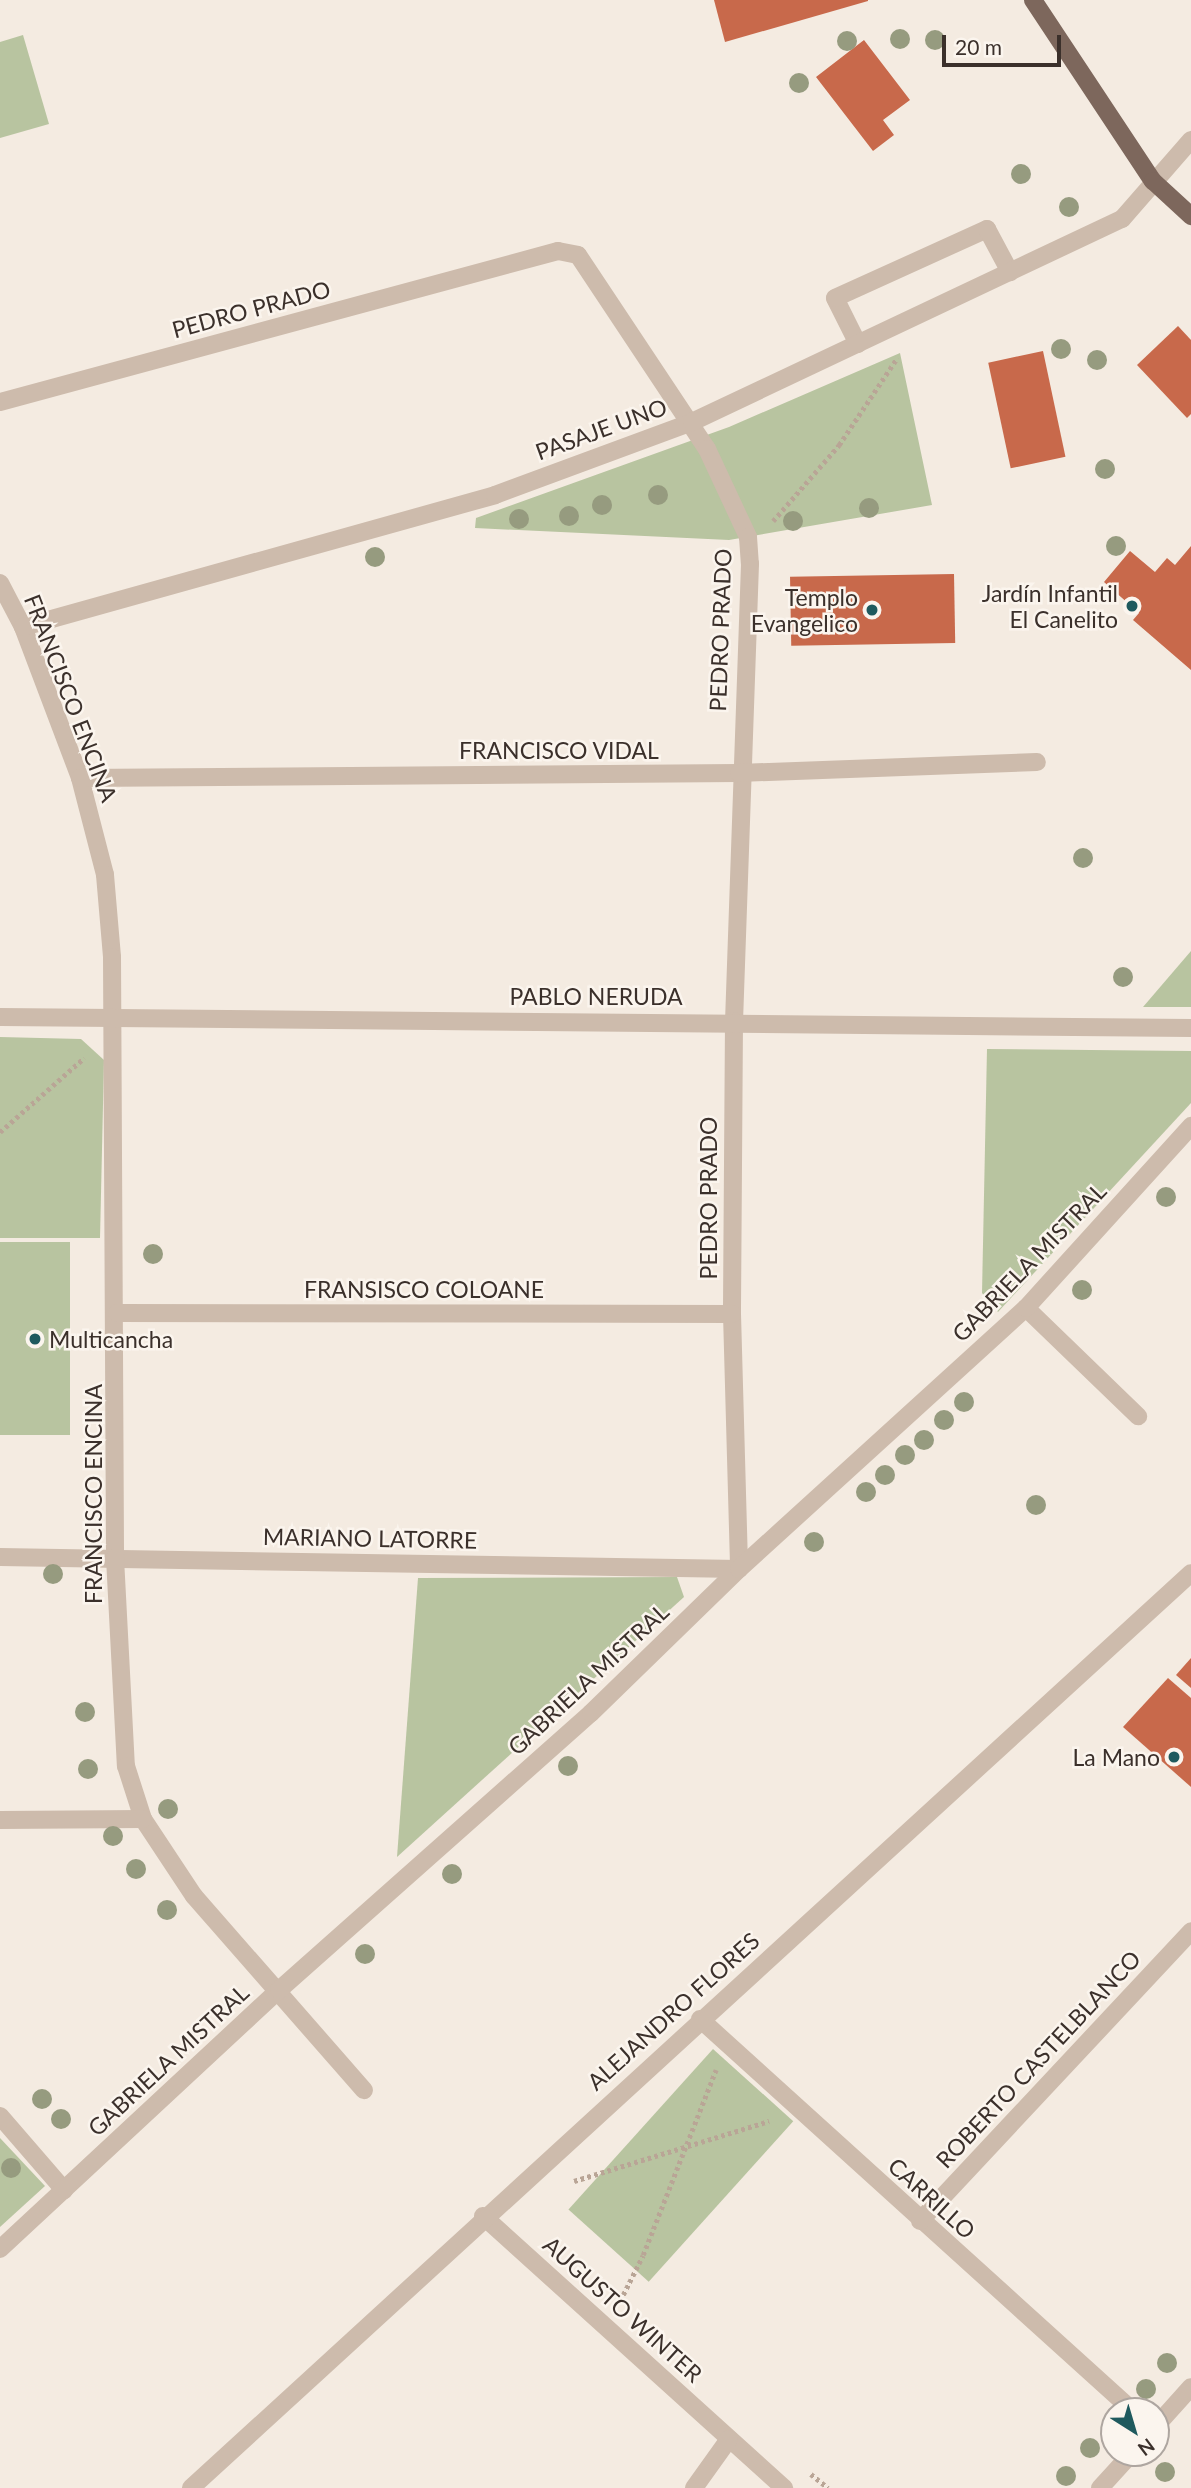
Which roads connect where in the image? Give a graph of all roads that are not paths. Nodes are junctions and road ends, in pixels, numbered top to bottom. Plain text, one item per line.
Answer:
1 (1033, 0) edge
2 (1191, 140) edge
3 (1153, 181) junction
4 (1191, 216) edge
5 (1010, 272) junction
6 (858, 344) junction
7 (0, 402) edge
8 (692, 422) junction
9 (0, 583) edge
10 (23, 627) junction
11 (1037, 762) dead end
12 (739, 773) junction
13 (80, 778) junction
14 (0, 1017) edge
15 (112, 1019) junction
16 (734, 1021) junction
17 (1191, 1028) edge
18 (1191, 1126) edge
19 (1026, 1308) junction
20 (117, 1313) junction
21 (732, 1314) junction
22 (1138, 1416) dead end
23 (0, 1557) edge
24 (115, 1558) junction
25 (739, 1569) junction
26 (1191, 1573) edge
27 (143, 1819) junction
28 (0, 1820) edge
29 (1191, 1931) edge
30 (279, 1990) junction
31 (700, 2019) junction
32 (364, 2090) dead end
33 (0, 2116) edge
34 (64, 2190) junction
35 (484, 2216) junction
36 (920, 2221) junction
37 (0, 2249) edge
38 (1191, 2388) edge
39 (1117, 2397) edge
40 (1170, 2411) edge
41 (729, 2439) junction
42 (1119, 2467) edge
43 (191, 2488) edge
44 (694, 2488) edge
45 (784, 2488) edge
46 (1100, 2488) edge

1 - 3 main road
2 - 3 street, PASAJE UNO
3 - 4 main road
3 - 5 street, PASAJE UNO
5 - 6 street, PASAJE UNO
5 - 6 street
6 - 8 street, PASAJE UNO
7 - 8 street, PEDRO PRADO
8 - 10 street, PASAJE UNO
8 - 12 street, PEDRO PRADO
9 - 10 street, FRANCISCO ENCINA
10 - 13 street, FRANCISCO ENCINA
11 - 12 street, FRANCISCO VIDAL
12 - 13 street, FRANCISCO VIDAL
12 - 16 street, PEDRO PRADO
13 - 15 street, FRANCISCO ENCINA
14 - 15 street, PABLO NERUDA
15 - 16 street, PABLO NERUDA
15 - 20 street, FRANCISCO ENCINA
16 - 17 street, PABLO NERUDA
16 - 21 street, PEDRO PRADO
18 - 19 street, GABRIELA MISTRAL
19 - 22 street
19 - 25 street, GABRIELA MISTRAL
20 - 21 street, FRANSISCO COLOANE
20 - 24 street, FRANCISCO ENCINA
21 - 25 street, PEDRO PRADO
23 - 24 street, MARIANO LATORRE
24 - 25 street, MARIANO LATORRE
24 - 27 street, FRANCISCO ENCINA
25 - 30 street, GABRIELA MISTRAL
26 - 31 street, ALEJANDRO FLORES
27 - 28 street
27 - 30 street, FRANCISCO ENCINA
29 - 36 street, ROBERTO CASTELBLANCO
30 - 32 street, FRANCISCO ENCINA
30 - 34 street, GABRIELA MISTRAL
31 - 35 street, ALEJANDRO FLORES
31 - 36 street, CARRILLO
33 - 34 street
34 - 37 street, GABRIELA MISTRAL
35 - 41 street, AUGUSTO WINTER
35 - 43 street, ALEJANDRO FLORES
36 - 39 street, CARRILLO
38 - 40 street
41 - 44 street
41 - 45 street
42 - 46 street

